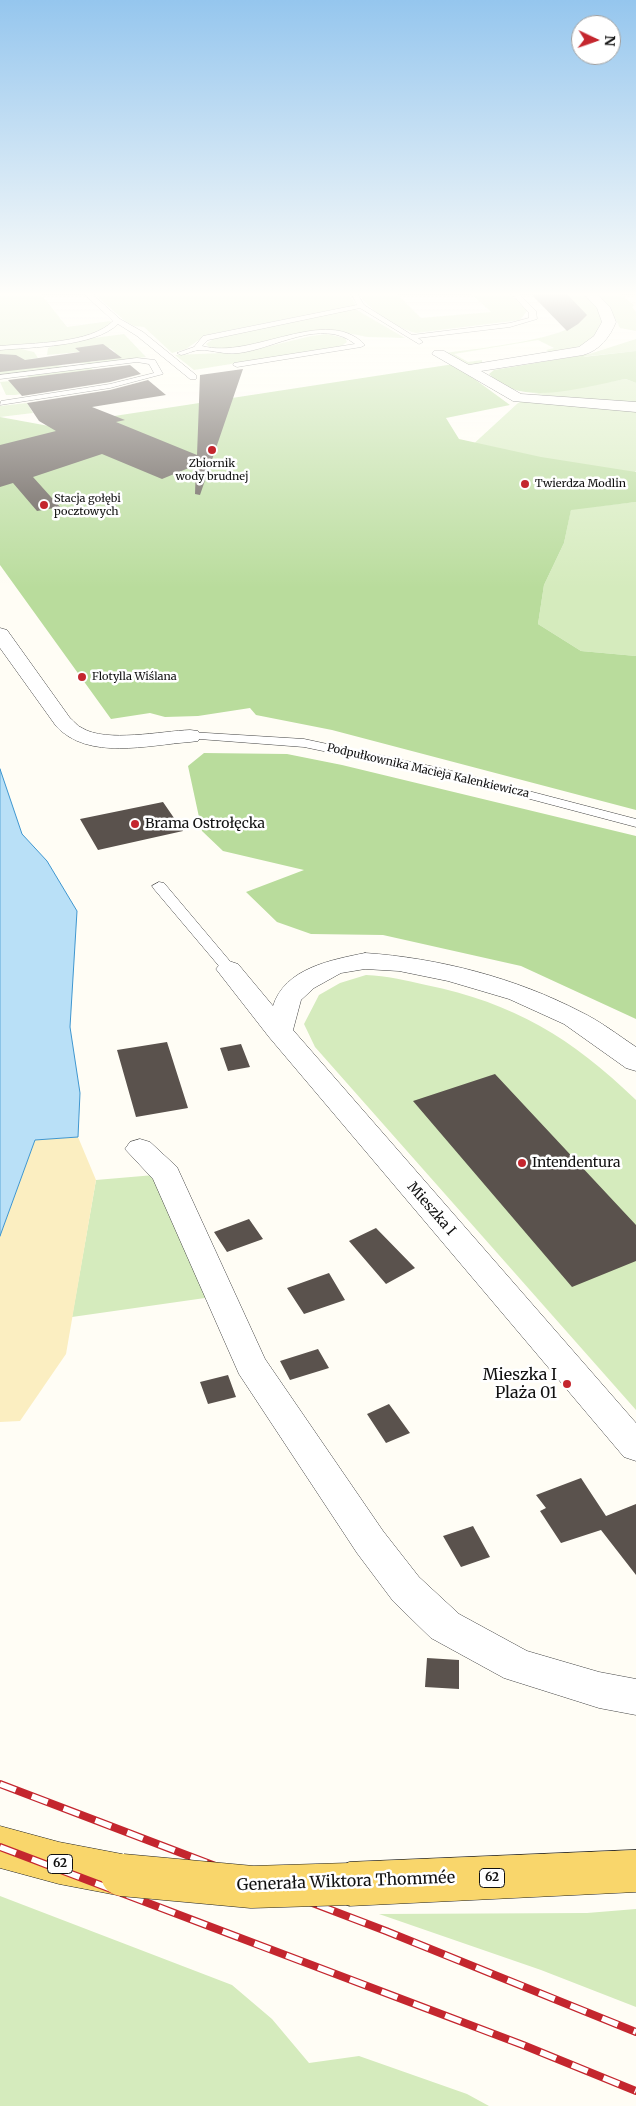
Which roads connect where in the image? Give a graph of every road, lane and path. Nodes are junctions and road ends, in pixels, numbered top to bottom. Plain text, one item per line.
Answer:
1 (76, 391) edge
2 (506, 391) edge
3 (2, 403) edge
4 (636, 407) edge
5 (0, 634) edge
6 (190, 736) joint
7 (636, 823) edge
8 (159, 886) dead end
9 (229, 969) joint
10 (279, 1031) junction
11 (636, 1062) edge
12 (140, 1149) dead end
13 (636, 1447) edge
14 (636, 1697) edge
15 (0, 1846) edge
16 (636, 1871) edge

1 - 3 lane
2 - 4 street
5 - 6 street, Podpułkownika Macieja Kalenkiewicza
6 - 7 lane, Podpułkownika Macieja Kalenkiewicza
8 - 9 lane
9 - 10 street, Mieszka I
10 - 11 street
10 - 13 street, Mieszka I
12 - 14 street
15 - 16 main road, Generała Wiktora Thommée / 62, bridge

